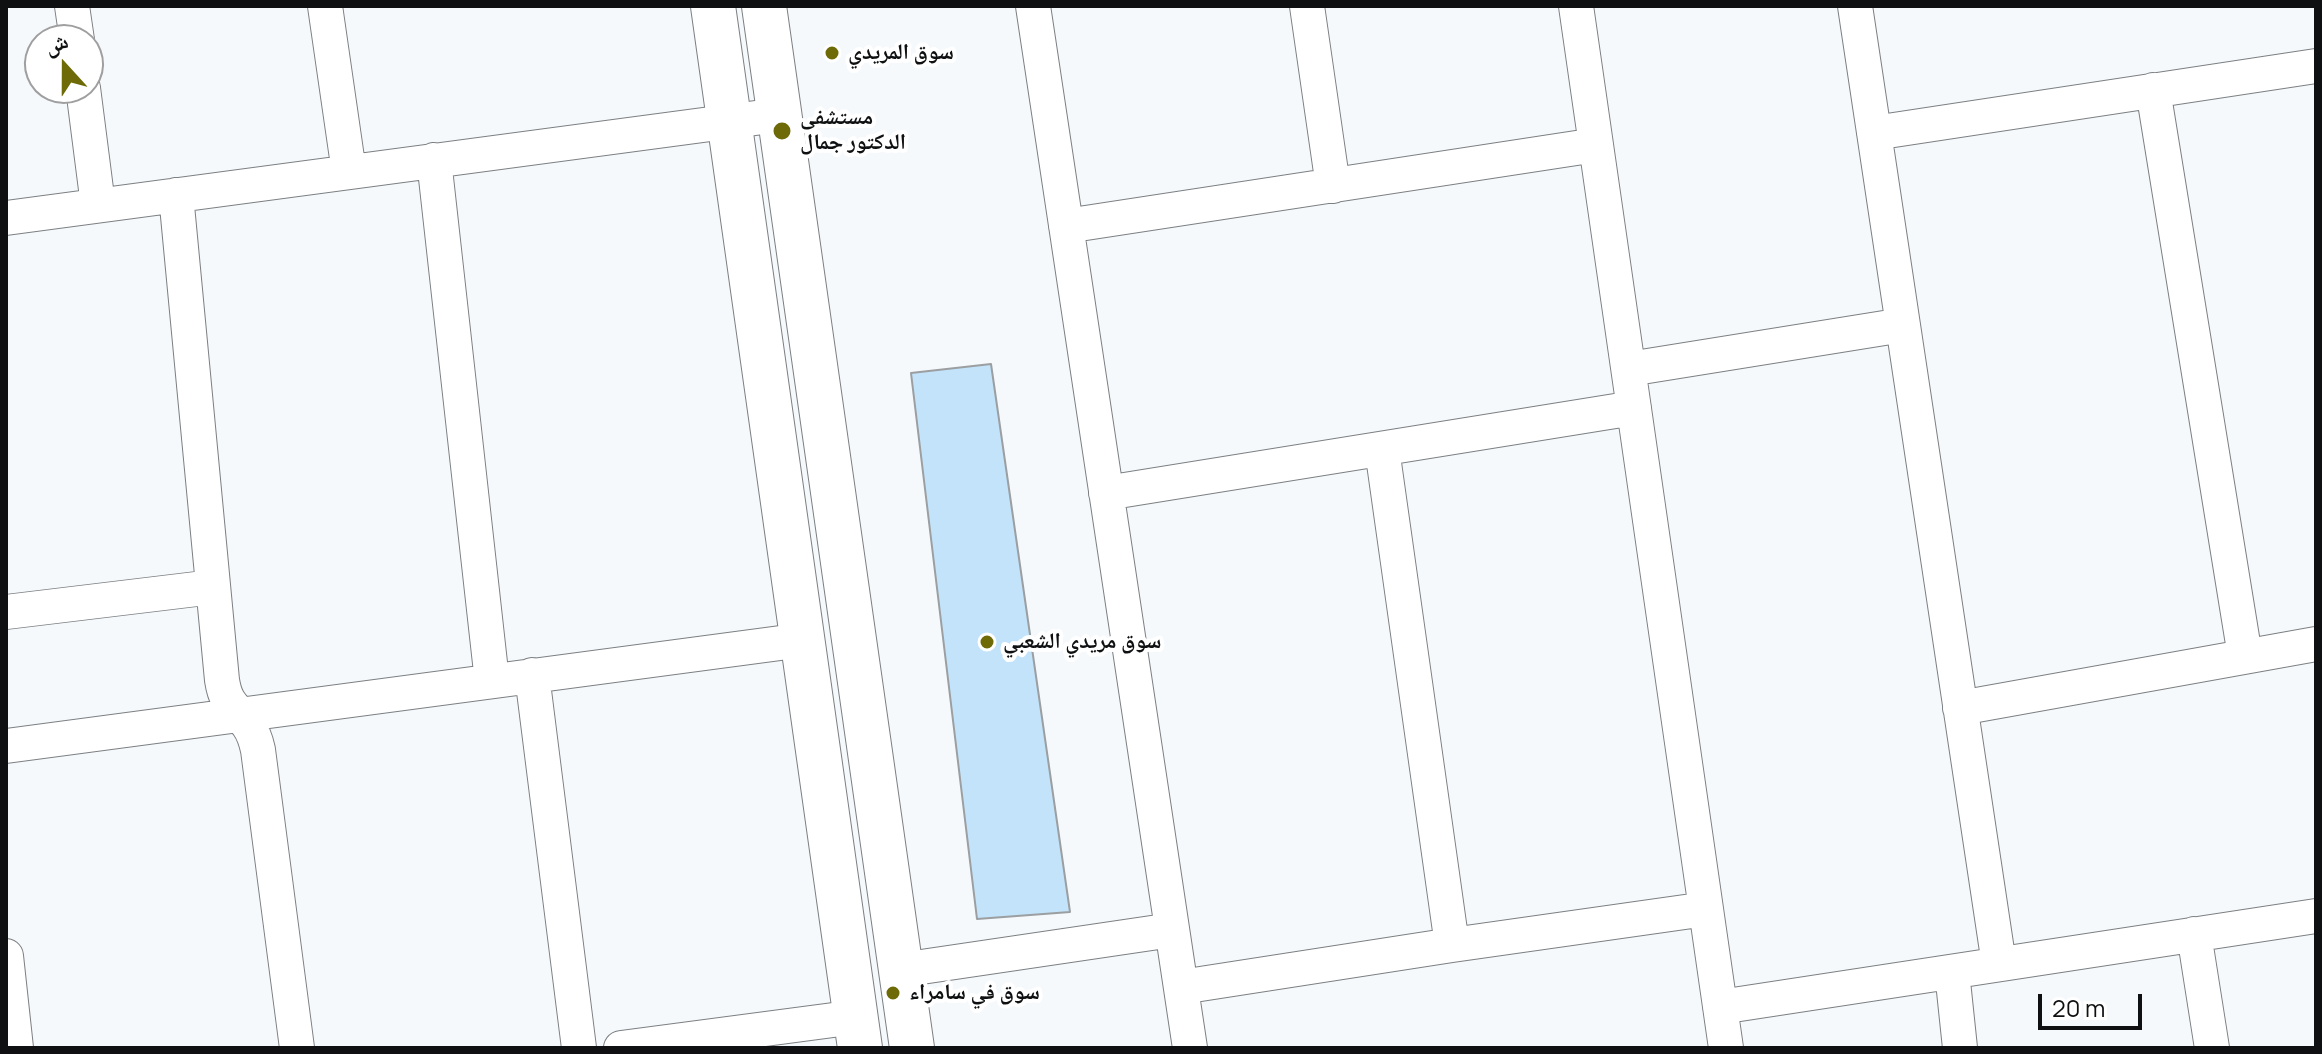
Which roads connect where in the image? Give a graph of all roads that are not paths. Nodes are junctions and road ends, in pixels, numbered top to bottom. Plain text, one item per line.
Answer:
1 (325, 6) edge
2 (713, 6) edge
3 (764, 6) edge
4 (1033, 6) edge
5 (1307, 6) edge
6 (1576, 6) edge
7 (1855, 6) edge
8 (2316, 66) edge
9 (2153, 90) junction
10 (85, 104) edge
11 (778, 115) junction
12 (730, 121) junction
13 (1874, 133) junction
14 (1596, 145) junction
15 (434, 160) junction
16 (349, 172) junction
17 (1333, 186) junction
18 (176, 195) junction
19 (98, 205) junction
20 (6, 218) edge
21 (1066, 226) junction
22 (1903, 325) junction
23 (1629, 369) junction
24 (1634, 408) junction
25 (1382, 449) junction
26 (1106, 493) junction
27 (213, 587) junction
28 (6, 612) edge
29 (803, 640) junction
30 (2316, 644) edge
31 (2245, 656) junction
32 (532, 675) junction
33 (492, 681) junction
34 (1960, 708) junction
35 (240, 716) junction
36 (6, 746) edge
37 (1706, 909) junction
38 (2316, 916) edge
39 (1172, 930) junction
40 (2194, 934) junction
41 (1452, 945) junction
42 (6, 956) edge
43 (1999, 964) junction
44 (901, 970) junction
45 (1952, 972) junction
46 (1181, 987) junction
47 (1720, 1007) junction
48 (858, 1032) edge
49 (16, 1048) edge
50 (297, 1048) edge
51 (579, 1048) edge
52 (621, 1048) edge
53 (912, 1048) edge
54 (1190, 1048) edge
55 (1726, 1048) edge
56 (1960, 1048) edge
57 (2212, 1048) edge

1 - 16 street
2 - 12 main road
3 - 11 main road
4 - 21 street
5 - 17 street
6 - 14 street
7 - 13 street
8 - 9 street
9 - 13 street
9 - 31 street
10 - 19 street
11 - 12 street
11 - 44 main road
12 - 15 street
12 - 29 main road
13 - 22 street
14 - 17 street
14 - 23 street
15 - 16 street
15 - 33 street
16 - 18 street
17 - 21 street
18 - 19 street
18 - 27 street
19 - 20 street
21 - 26 street
22 - 23 street
22 - 34 street
23 - 24 street
24 - 25 street
24 - 37 street
25 - 26 street
25 - 41 street
26 - 39 street
27 - 28 street
27 - 35 street
29 - 32 street
29 - 48 main road
30 - 31 street
31 - 34 street
32 - 33 street
32 - 51 street
33 - 35 street
34 - 43 street
35 - 36 street
35 - 50 street
37 - 41 street
37 - 47 street
38 - 40 street
39 - 44 street
39 - 46 street
40 - 43 street
40 - 57 street
41 - 46 street
42 - 49 street
43 - 45 street
44 - 53 main road
45 - 47 street
45 - 56 street
46 - 54 street
47 - 55 street
48 - 52 street

